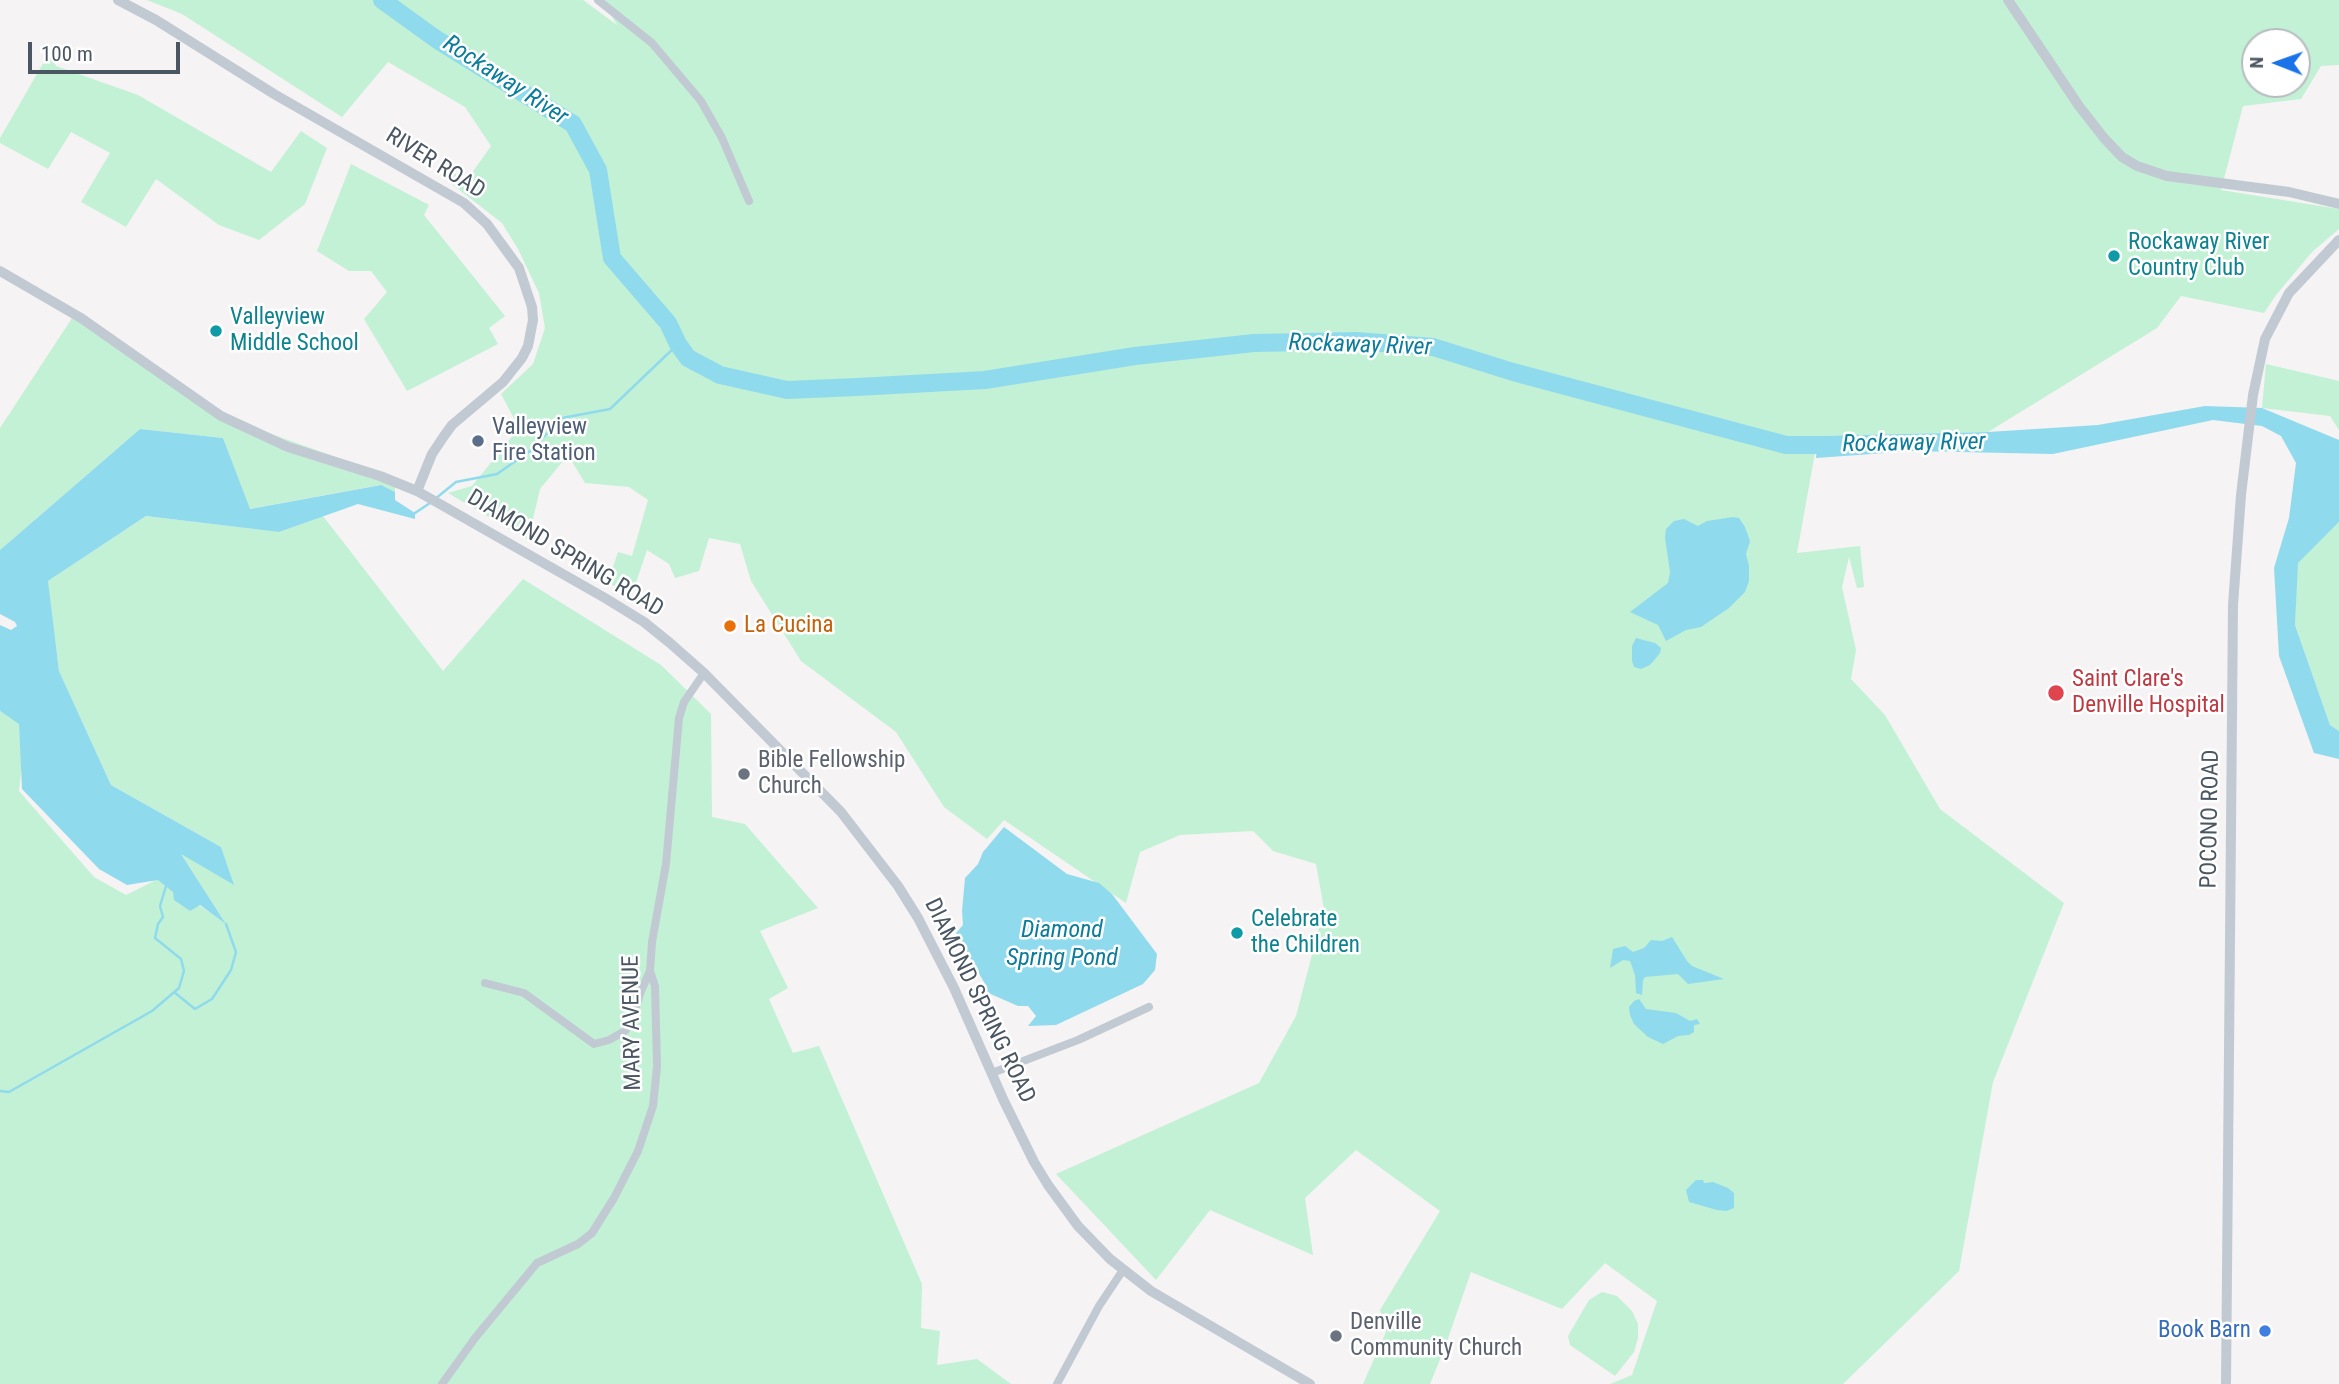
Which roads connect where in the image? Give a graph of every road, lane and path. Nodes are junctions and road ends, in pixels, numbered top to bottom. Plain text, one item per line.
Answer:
1 (118, 0) edge
2 (598, 0) edge
3 (2008, 0) edge
4 (749, 201) dead end
5 (2339, 204) edge
6 (2339, 240) edge
7 (0, 271) edge
8 (422, 494) junction
9 (704, 673) junction
10 (650, 971) junction
11 (485, 983) dead end
12 (1149, 1007) dead end
13 (992, 1073) junction
14 (1123, 1270) junction
15 (442, 1384) edge
16 (1057, 1384) edge
17 (1310, 1384) edge
18 (2226, 1384) edge

1 - 8 street, RIVER ROAD
2 - 4 street
3 - 5 street
6 - 18 street, POCONO ROAD
7 - 8 street, DIAMOND SPRING ROAD
8 - 9 street, DIAMOND SPRING ROAD
9 - 10 street, MARY AVENUE
9 - 13 street, DIAMOND SPRING ROAD
10 - 11 street
10 - 15 street, MARY AVENUE
12 - 13 street
13 - 14 street, DIAMOND SPRING ROAD
14 - 16 street
14 - 17 street, DIAMOND SPRING ROAD

